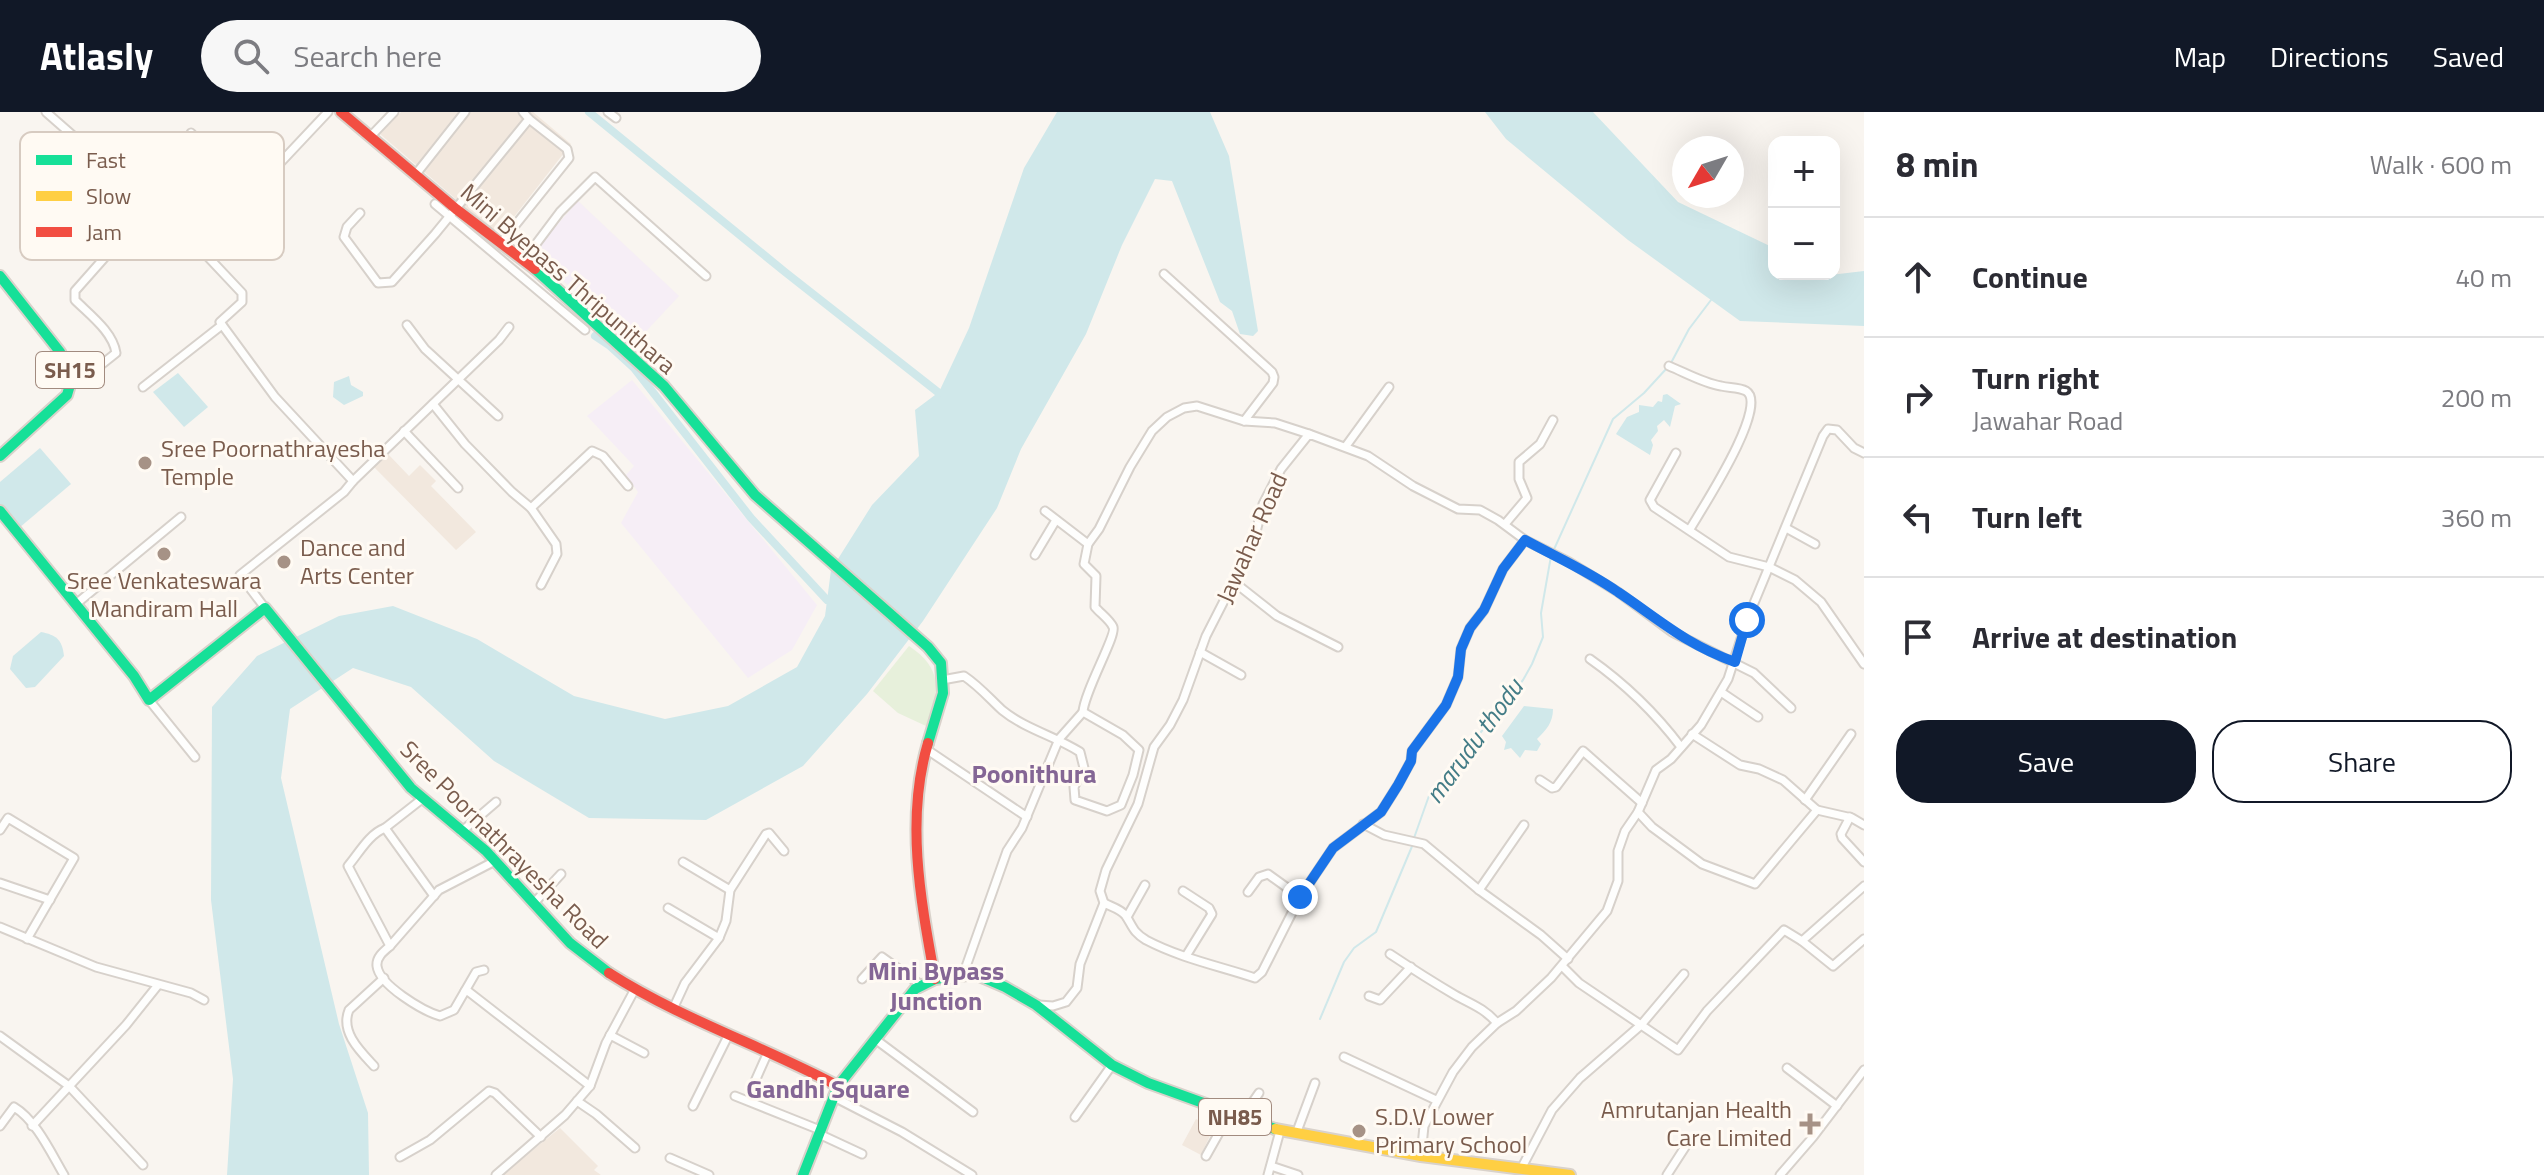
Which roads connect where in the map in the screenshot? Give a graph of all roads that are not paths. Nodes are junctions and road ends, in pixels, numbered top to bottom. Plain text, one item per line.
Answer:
1 (46, 112) edge
2 (328, 112) edge
3 (341, 112) edge
4 (394, 112) edge
5 (465, 112) edge
6 (608, 112) edge
7 (526, 115) edge
8 (616, 118) dead end
9 (69, 132) edge
10 (370, 137) junction
11 (284, 157) edge
12 (416, 174) junction
13 (435, 204) dead end
14 (453, 212) junction
15 (360, 213) dead end
16 (504, 246) junction
17 (499, 257) junction
18 (102, 260) edge
19 (211, 260) edge
20 (524, 260) junction
21 (1164, 274) dead end
22 (0, 276) edge
23 (706, 276) dead end
24 (222, 325) junction
25 (407, 325) dead end
26 (509, 327) dead end
27 (585, 330) dead end
28 (1669, 366) dead end
29 (72, 378) junction
30 (457, 378) junction
31 (143, 387) dead end
32 (1389, 387) dead end
33 (433, 404) junction
34 (498, 416) dead end
35 (1553, 420) dead end
36 (1244, 421) junction
37 (404, 431) junction
38 (1309, 434) junction
39 (1346, 446) junction
40 (2, 450) edge
41 (1676, 453) dead end
42 (1864, 453) edge
43 (353, 481) junction
44 (628, 486) dead end
45 (458, 488) dead end
46 (531, 508) junction
47 (0, 511) edge
48 (1045, 511) dead end
49 (181, 517) dead end
50 (1056, 520) junction
51 (1505, 524) junction
52 (1786, 528) junction
53 (1690, 529) junction
54 (1525, 540) junction
55 (1088, 544) junction
56 (1815, 544) dead end
57 (1035, 555) dead end
58 (1769, 567) junction
59 (1234, 582) junction
60 (541, 585) dead end
61 (76, 604) junction
62 (265, 608) junction
63 (1338, 647) dead end
64 (1200, 652) junction
65 (1590, 659) dead end
66 (1735, 662) junction
67 (1864, 664) edge
68 (1241, 675) dead end
69 (942, 680) junction
70 (1721, 692) junction
71 (149, 700) junction
72 (1791, 708) dead end
73 (1083, 712) junction
74 (1758, 717) dead end
75 (1692, 734) junction
76 (1851, 734) dead end
77 (1059, 739) junction
78 (1681, 747) junction
79 (926, 749) junction
80 (195, 757) dead end
81 (1540, 780) dead end
82 (422, 799) junction
83 (1805, 800) junction
84 (496, 802) dead end
85 (1642, 803) junction
86 (1817, 810) junction
87 (1638, 812) junction
88 (4, 816) edge
89 (1027, 817) junction
90 (1850, 817) junction
91 (1363, 824) junction
92 (1524, 825) dead end
93 (1864, 825) edge
94 (385, 828) junction
95 (0, 830) edge
96 (461, 832) junction
97 (784, 851) dead end
98 (495, 861) junction
99 (683, 862) dead end
100 (1864, 862) edge
101 (561, 874) dead end
102 (0, 883) edge
103 (1145, 885) dead end
104 (1864, 886) edge
105 (730, 890) junction
106 (1479, 890) junction
107 (1183, 891) dead end
108 (1248, 892) dead end
109 (434, 896) junction
110 (1300, 897) junction
111 (50, 900) junction
112 (534, 903) junction
113 (1104, 903) junction
114 (668, 908) dead end
115 (1127, 917) junction
116 (0, 927) edge
117 (719, 938) junction
118 (27, 939) junction
119 (1864, 939) edge
120 (1802, 941) junction
121 (390, 946) junction
122 (1390, 954) dead end
123 (1186, 956) junction
124 (1565, 963) junction
125 (1411, 967) junction
126 (484, 970) dead end
127 (1684, 974) dead end
128 (963, 975) junction
129 (384, 978) junction
130 (862, 979) dead end
131 (935, 979) junction
132 (158, 985) junction
133 (921, 985) junction
134 (635, 989) junction
135 (465, 991) junction
136 (1369, 996) dead end
137 (204, 1000) dead end
138 (1036, 1005) junction
139 (673, 1009) junction
140 (1497, 1023) junction
141 (1641, 1025) junction
142 (729, 1034) junction
143 (610, 1035) junction
144 (0, 1036) edge
145 (875, 1039) junction
146 (768, 1052) junction
147 (644, 1053) dead end
148 (1344, 1057) dead end
149 (1112, 1065) junction
150 (374, 1066) dead end
151 (1787, 1068) dead end
152 (1864, 1070) edge
153 (1315, 1083) dead end
154 (69, 1086) junction
155 (590, 1086) junction
156 (838, 1086) junction
157 (752, 1088) dead end
158 (1259, 1093) dead end
159 (735, 1096) dead end
160 (834, 1097) junction
161 (1436, 1100) junction
162 (577, 1101) junction
163 (693, 1106) dead end
164 (1837, 1106) junction
165 (973, 1112) dead end
166 (1229, 1115) junction
167 (1075, 1117) dead end
168 (1241, 1119) junction
169 (0, 1126) edge
170 (32, 1126) junction
171 (1280, 1131) junction
172 (820, 1132) junction
173 (1296, 1134) junction
174 (541, 1137) junction
175 (1687, 1144) dead end
176 (635, 1148) dead end
177 (862, 1154) dead end
178 (1206, 1156) dead end
179 (1421, 1156) junction
180 (400, 1157) dead end
181 (670, 1158) dead end
182 (1478, 1163) junction
183 (143, 1165) dead end
184 (1271, 1166) junction
185 (1521, 1169) junction
186 (64, 1175) edge
187 (496, 1175) edge
188 (709, 1175) edge
189 (803, 1175) edge
190 (972, 1175) edge
191 (1268, 1175) edge
192 (1298, 1175) edge
193 (1473, 1175) edge
194 (1570, 1175) edge
195 (1667, 1175) edge
196 (1780, 1175) edge

1 - 9 street
2 - 11 street
3 - 10 main road, Mini Byepass Thripunithara
4 - 10 street
5 - 12 street
6 - 8 street
7 - 14 street
7 - 16 street
10 - 12 main road, Mini Byepass Thripunithara
12 - 14 main road, Mini Byepass Thripunithara
13 - 14 street
14 - 15 street
14 - 16 main road, Mini Byepass Thripunithara
14 - 17 street
16 - 17 street
16 - 20 main road, Mini Byepass Thripunithara
17 - 27 street
18 - 29 street
19 - 24 street
20 - 23 street
20 - 69 main road, Mini Byepass Thripunithara
21 - 36 street
22 - 29 main road, SH15
24 - 31 street
24 - 43 street
25 - 30 street
26 - 30 street
28 - 53 street
29 - 40 main road, SH15
30 - 33 street
30 - 34 street
32 - 39 street
33 - 37 street
33 - 46 street
35 - 51 street
36 - 38 street
36 - 55 street
37 - 43 street
37 - 45 street
38 - 39 street
38 - 59 street, Jawahar Road
39 - 51 street
41 - 53 street
42 - 52 street
43 - 62 street
44 - 46 street
46 - 60 street
47 - 61 main road
48 - 50 street
49 - 61 street
50 - 55 street
50 - 57 street
51 - 54 street
52 - 56 street
52 - 58 street
53 - 58 street
54 - 66 street
54 - 91 street
55 - 73 street
58 - 66 street
58 - 67 street
59 - 63 street
59 - 64 street, Jawahar Road
61 - 71 main road
62 - 71 main road
62 - 82 main road, Sree Poornathrayesha Road
64 - 68 street
64 - 113 street, Jawahar Road
65 - 78 street
66 - 70 street
66 - 72 street
69 - 77 street
69 - 79 main road
70 - 74 street
70 - 75 street
71 - 80 street
73 - 77 street
73 - 77 street
75 - 78 street
75 - 83 street
76 - 83 street
77 - 89 street
78 - 85 street
79 - 89 street
79 - 131 main road
81 - 85 street
82 - 94 street
82 - 96 main road, Sree Poornathrayesha Road
83 - 86 street
84 - 96 street
85 - 87 street
86 - 87 street
86 - 90 street
87 - 124 street
88 - 95 street
88 - 111 street
89 - 128 street
90 - 93 street
90 - 100 street
91 - 106 street
91 - 110 street
92 - 106 street
94 - 109 street
94 - 121 street
96 - 98 main road, Sree Poornathrayesha Road
97 - 105 street
98 - 109 street
98 - 112 main road, Sree Poornathrayesha Road
99 - 105 street
101 - 112 street
102 - 111 street
103 - 115 street
104 - 120 street
105 - 117 street
106 - 124 street
107 - 123 street
108 - 110 street
109 - 121 street
110 - 123 street
111 - 118 street
112 - 134 main road, Sree Poornathrayesha Road
113 - 115 street
113 - 138 street, Jawahar Road
114 - 117 street
115 - 123 street
116 - 118 street
117 - 139 street
118 - 132 street
119 - 120 street
120 - 141 street
121 - 129 street
122 - 125 street
124 - 140 street
124 - 141 street
125 - 136 street
125 - 140 street
126 - 135 street
127 - 141 street
128 - 131 main road, NH85
128 - 138 main road, NH85
129 - 135 street
129 - 150 street
130 - 133 street
131 - 133 main road, NH85
132 - 137 street
132 - 154 street
133 - 145 main road, NH85
134 - 139 main road, Sree Poornathrayesha Road
134 - 143 street
135 - 155 street
138 - 149 main road, NH85
139 - 142 main road, Sree Poornathrayesha Road
140 - 161 street
141 - 185 street
142 - 146 main road, Sree Poornathrayesha Road
142 - 163 street
143 - 147 street
143 - 155 street
144 - 154 street
145 - 156 main road, NH85
145 - 165 street
146 - 156 main road, Sree Poornathrayesha Road
146 - 157 street
148 - 161 street
149 - 166 main road, NH85
149 - 167 street
151 - 164 street
152 - 164 street
153 - 173 street
154 - 170 street
154 - 183 street
155 - 162 street
156 - 160 main road, NH85
158 - 168 street
159 - 172 street
160 - 172 main road, NH85
160 - 190 street
161 - 179 street
162 - 174 street
162 - 176 street
164 - 196 street
166 - 168 main road, NH85
166 - 178 street
168 - 171 main road, NH85
169 - 170 street
170 - 186 street
171 - 173 main road, NH85
171 - 184 street
172 - 177 street
172 - 189 main road, NH85
173 - 179 main road, NH85
174 - 180 street
174 - 187 street
175 - 195 street
179 - 182 main road, NH85
181 - 188 street
182 - 185 main road, NH85
182 - 193 street
184 - 191 street
184 - 192 street
185 - 194 main road, NH85

